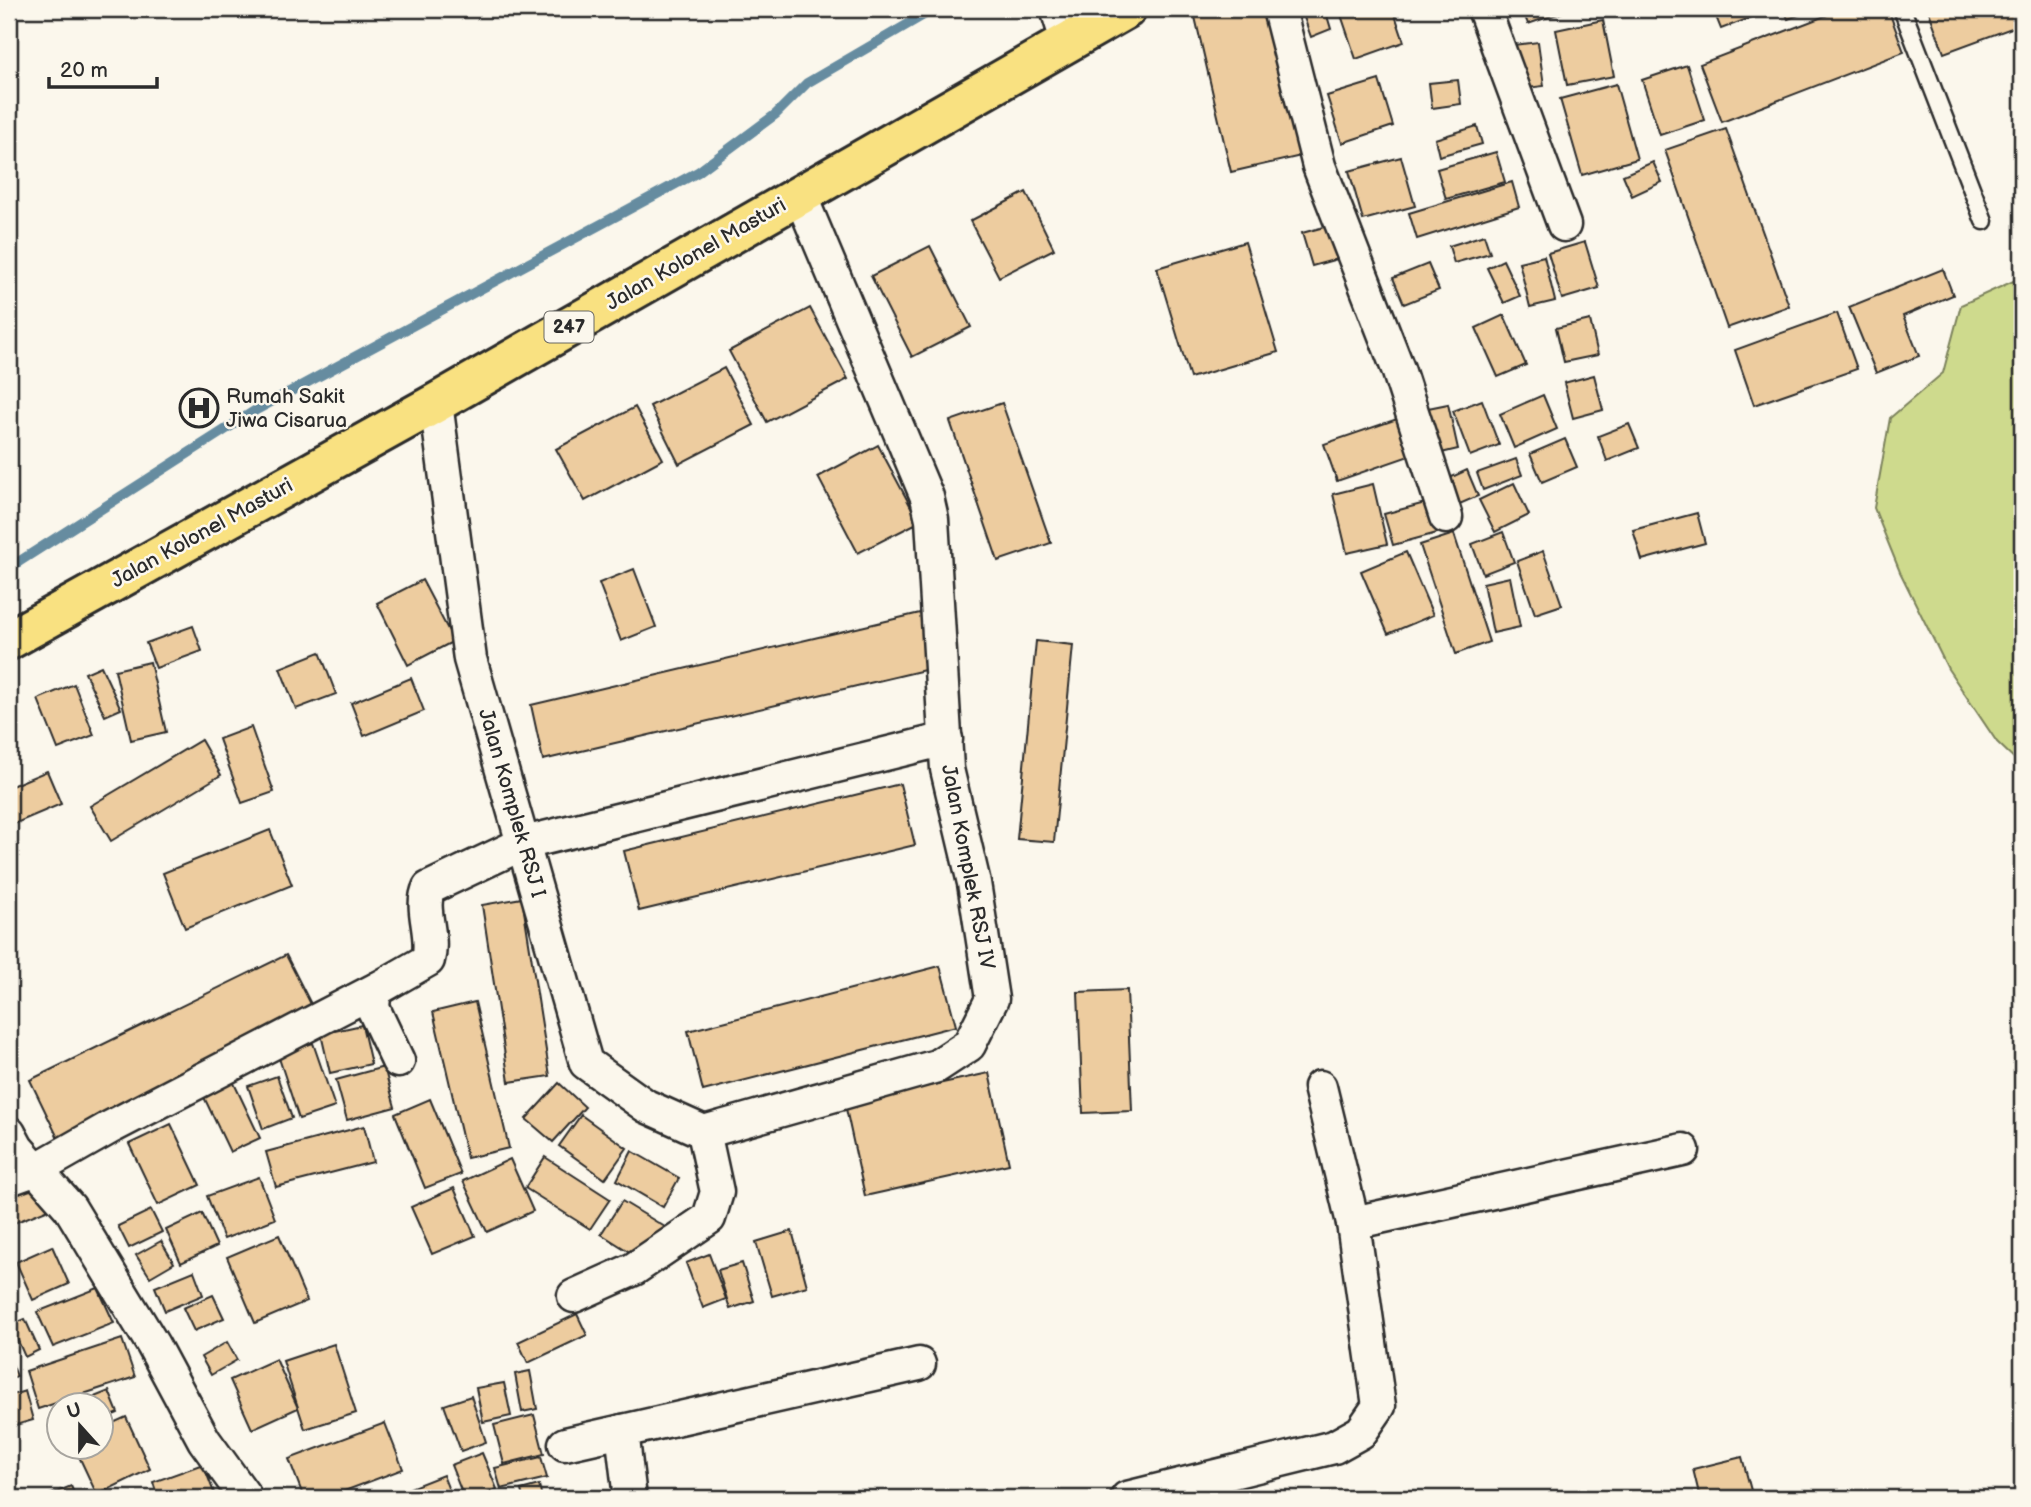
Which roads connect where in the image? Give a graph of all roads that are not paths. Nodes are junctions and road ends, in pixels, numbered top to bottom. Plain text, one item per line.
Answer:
1 (1126, 9) edge
2 (1279, 9) edge
3 (1483, 9) edge
4 (1902, 9) edge
5 (1062, 25) edge
6 (800, 195) junction
7 (1984, 221) dead end
8 (1564, 225) dead end
9 (436, 403) junction
10 (1446, 517) dead end
11 (9, 640) edge
12 (946, 739) junction
13 (524, 843) junction
14 (379, 988) junction
15 (398, 1061) dead end
16 (1320, 1087) dead end
17 (704, 1132) junction
18 (9, 1133) edge
19 (1684, 1150) dead end
20 (23, 1174) edge
21 (1353, 1223) junction
22 (574, 1296) dead end
23 (919, 1364) dead end
24 (622, 1431) junction
25 (565, 1444) dead end
26 (246, 1498) edge
27 (630, 1498) edge
28 (1127, 1498) edge

1 - 5 main road, Jalan Kolonel Masturi / 247
2 - 10 street
3 - 8 street
4 - 7 lane
5 - 6 main road, Jalan Kolonel Masturi / 247
6 - 9 main road, Jalan Kolonel Masturi / 247
6 - 12 street, Jalan Komplek RSJ IV
9 - 11 main road, Jalan Kolonel Masturi / 247
9 - 13 street, Jalan Komplek RSJ I
12 - 13 street
12 - 17 street, Jalan Komplek RSJ IV
13 - 14 street
13 - 17 street, Jalan Komplek RSJ I
14 - 15 street
14 - 20 street
16 - 21 street
17 - 22 street
18 - 20 street
19 - 21 street
20 - 26 street
21 - 28 street
23 - 24 street
24 - 25 street
24 - 27 street

